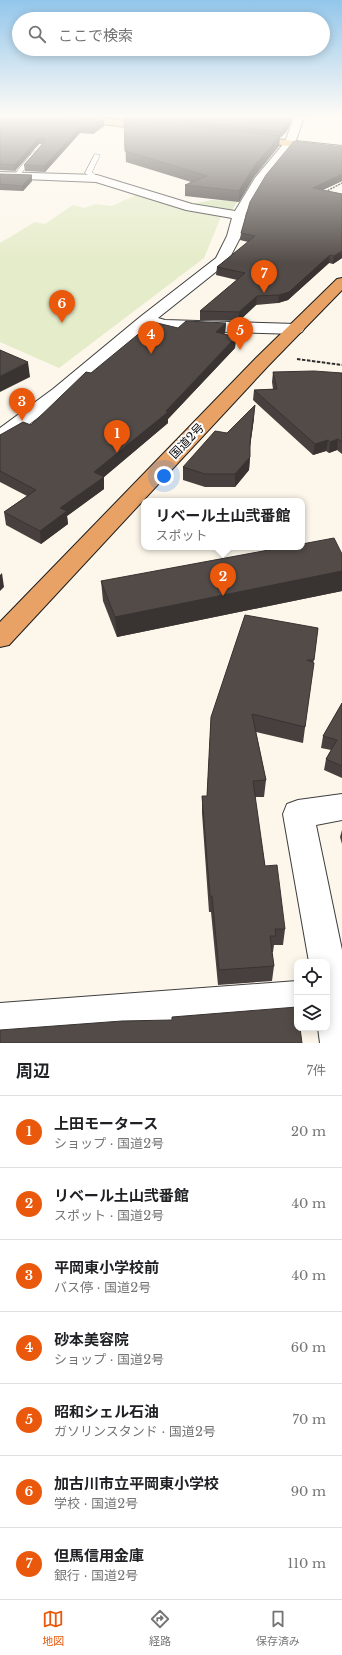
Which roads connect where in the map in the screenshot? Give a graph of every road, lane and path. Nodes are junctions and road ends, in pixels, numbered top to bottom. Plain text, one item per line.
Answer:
1 (25, 166) edge
2 (91, 166) edge
3 (271, 166) edge
4 (0, 175) edge
5 (16, 176) junction
6 (97, 179) junction
7 (342, 182) edge
8 (324, 193) edge
9 (239, 215) junction
10 (342, 282) edge
11 (146, 320) junction
12 (296, 329) junction
13 (268, 356) junction
14 (342, 365) edge
15 (0, 437) edge
16 (0, 638) edge
17 (342, 807) edge
18 (325, 959) edge
19 (330, 985) edge
20 (294, 999) edge
21 (0, 1022) edge
22 (339, 1043) edge

1 - 5 lane
2 - 6 lane
3 - 9 street
4 - 5 street
5 - 6 street
6 - 9 street
7 - 8 path
9 - 11 street
10 - 12 highway, 国道2号
11 - 12 street
11 - 15 street
12 - 13 highway, 国道2号
13 - 14 path
13 - 16 highway, 国道2号
17 - 18 street
19 - 22 street
20 - 21 street

